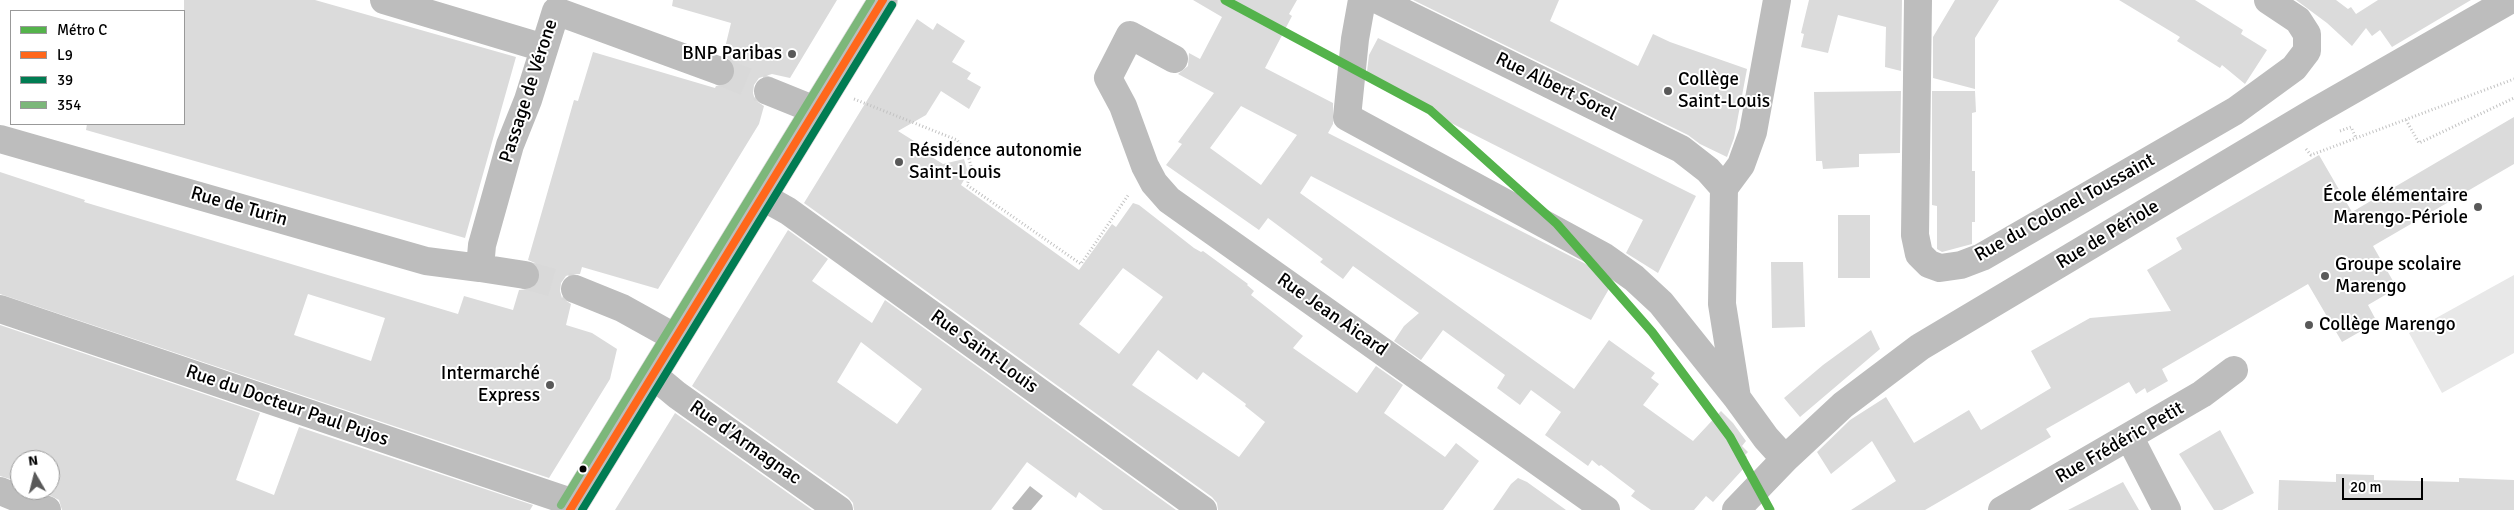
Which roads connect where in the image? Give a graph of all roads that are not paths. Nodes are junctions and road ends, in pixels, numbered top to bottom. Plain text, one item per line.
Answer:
1 (384, 0) edge
2 (882, 0) edge
3 (1362, 0) edge
4 (1378, 0) edge
5 (1777, 0) edge
6 (1918, 0) edge
7 (2268, 0) edge
8 (2510, 0) edge
9 (551, 5) edge
10 (1412, 7) edge
11 (544, 48) junction
12 (1174, 60) dead end
13 (720, 71) tunnel mouth
14 (768, 91) tunnel mouth
15 (821, 100) junction
16 (0, 139) edge
17 (1724, 188) junction
18 (763, 197) junction
19 (480, 268) junction
20 (524, 275) tunnel mouth
21 (575, 289) tunnel mouth
22 (0, 309) edge
23 (676, 338) junction
24 (2234, 370) dead end
25 (653, 375) junction
26 (1737, 398) junction
27 (2130, 438) junction
28 (1785, 459) junction
29 (0, 491) edge
30 (572, 506) edge
31 (47, 510) edge
32 (839, 510) edge
33 (1203, 510) edge
34 (1606, 510) edge
35 (1736, 510) edge
36 (2002, 510) edge
37 (2167, 510) edge

1 - 11 street
2 - 15 street
3 - 26 street
4 - 10 street, Rue Albert Sorel
5 - 17 street
6 - 7 street, Rue du Colonel Toussaint
8 - 28 street, Rue de Périole
9 - 11 street, Passage de Vérone
9 - 13 street, Passage de Vérone
10 - 17 street, Rue Albert Sorel
11 - 19 street, Passage de Vérone
12 - 34 street, Rue Jean Aicard
14 - 15 street
15 - 18 street
16 - 19 street, Rue de Turin
17 - 26 street
18 - 23 street
18 - 33 street, Rue Saint-Louis
19 - 20 street
21 - 23 street
22 - 30 street, Rue du Docteur Paul Pujos
23 - 25 street
24 - 27 street, Rue Frédéric Petit
25 - 30 street
25 - 32 street, Rue d'Armagnac
26 - 28 street
27 - 36 street, Rue Frédéric Petit
27 - 37 street
28 - 35 street, Rue de Périole
29 - 31 street

